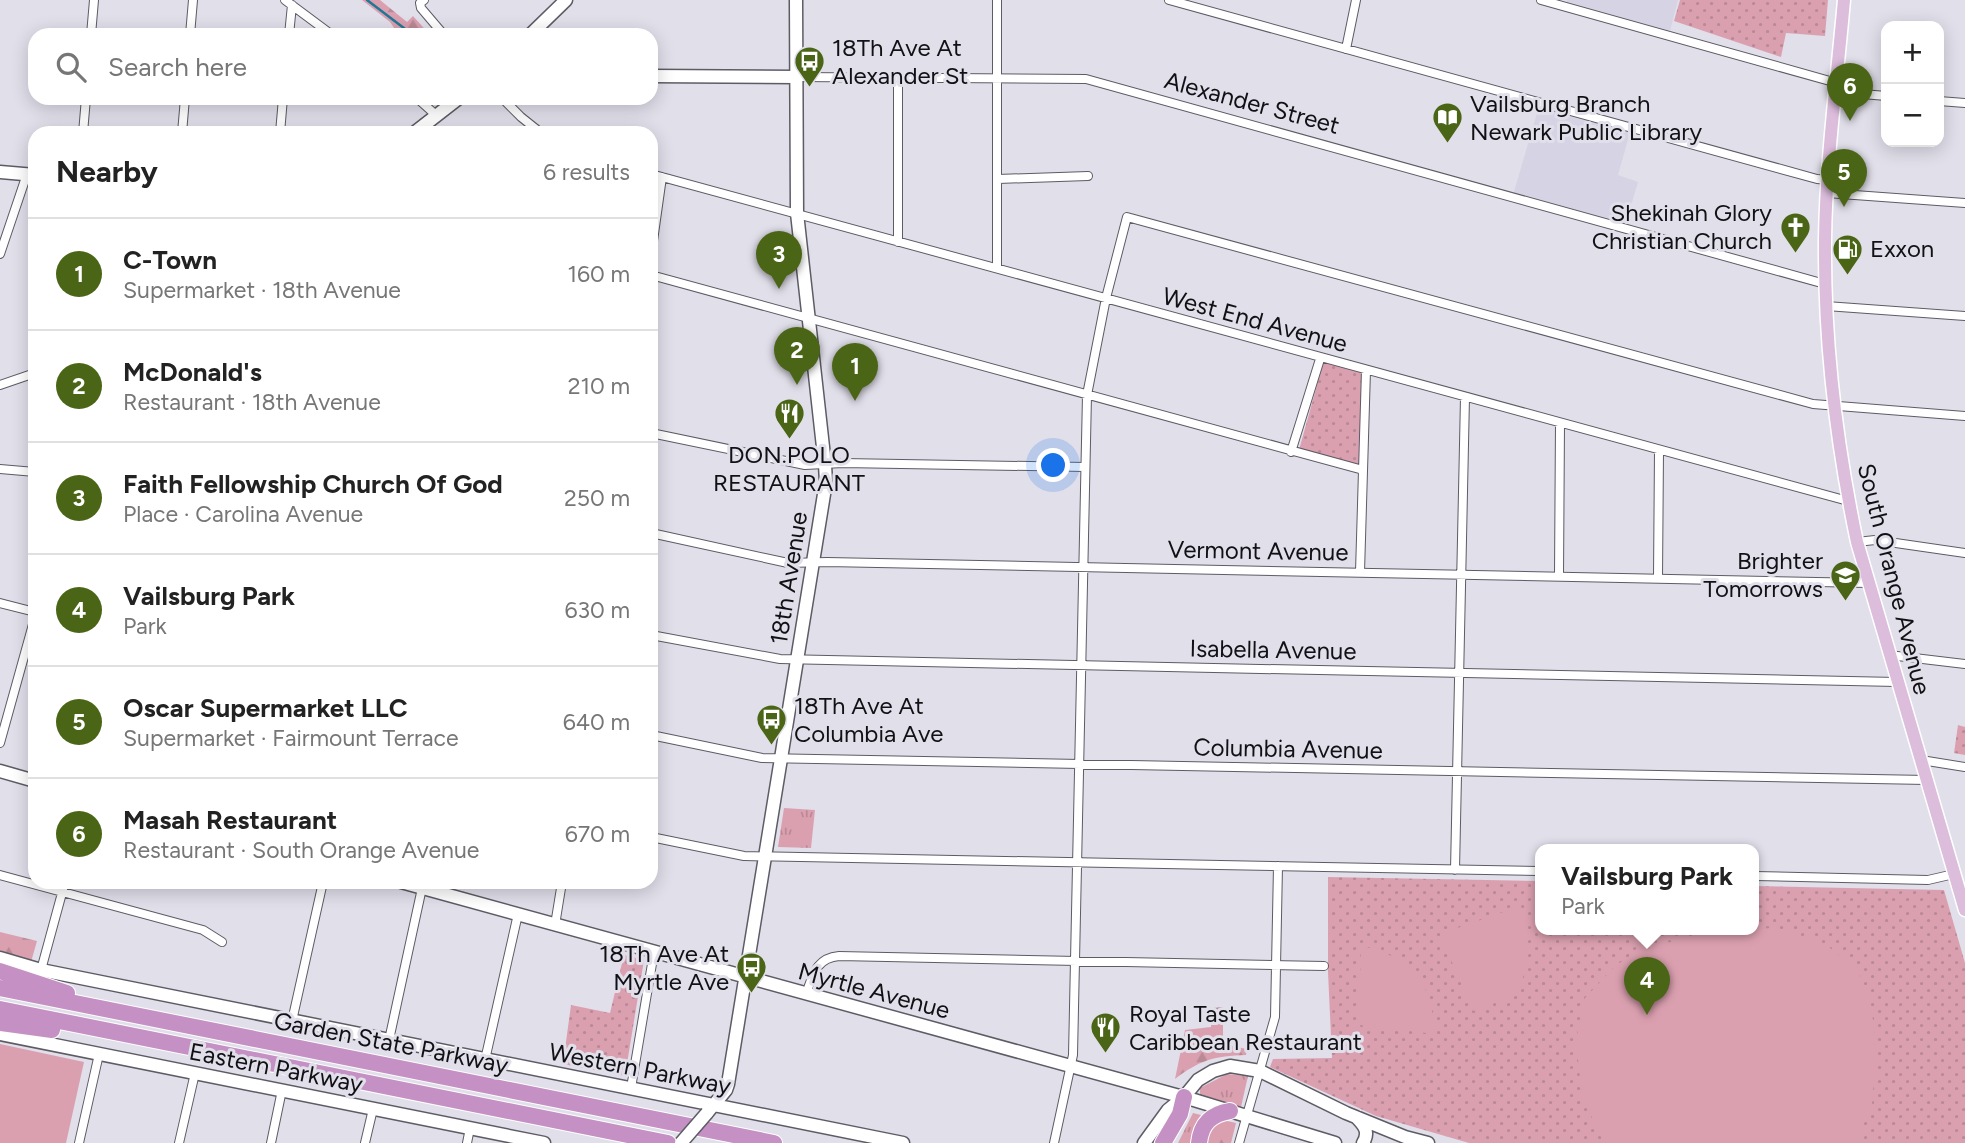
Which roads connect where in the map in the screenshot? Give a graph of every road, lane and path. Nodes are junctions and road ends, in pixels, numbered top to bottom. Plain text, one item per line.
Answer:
1 (94, 0) edge
2 (193, 0) edge
3 (566, 0) edge
4 (796, 0) edge
5 (997, 0) edge
6 (1169, 0) edge
7 (1356, 0) edge
8 (1541, 0) edge
9 (1844, 0) edge
10 (289, 2) edge
11 (422, 3) edge
12 (92, 28) edge
13 (191, 28) edge
14 (289, 28) edge
15 (323, 28) edge
16 (439, 28) edge
17 (537, 28) edge
18 (1346, 48) junction
19 (658, 76) edge
20 (796, 77) junction
21 (898, 78) junction
22 (997, 79) junction
23 (1837, 82) junction
24 (1881, 96) edge
25 (1944, 101) edge
26 (1965, 103) edge
27 (85, 105) edge
28 (184, 105) edge
29 (282, 105) edge
30 (425, 105) edge
31 (450, 105) edge
32 (509, 105) edge
33 (437, 116) junction
34 (84, 126) edge
35 (183, 126) edge
36 (281, 126) edge
37 (423, 126) edge
38 (532, 126) edge
39 (0, 172) edge
40 (28, 174) edge
41 (658, 176) edge
42 (1088, 176) dead end
43 (662, 177) junction
44 (998, 179) junction
45 (28, 182) edge
46 (1828, 186) junction
47 (1965, 203) edge
48 (658, 205) edge
49 (797, 213) junction
50 (898, 242) junction
51 (0, 254) edge
52 (997, 268) junction
53 (658, 277) edge
54 (1825, 284) junction
55 (1106, 298) junction
56 (1826, 306) junction
57 (1965, 316) edge
58 (808, 318) junction
59 (1320, 359) junction
60 (1366, 370) junction
61 (28, 375) edge
62 (0, 385) edge
63 (1087, 395) junction
64 (1465, 397) junction
65 (1834, 407) junction
66 (1965, 416) edge
67 (1560, 424) junction
68 (658, 434) edge
69 (1659, 451) junction
70 (1291, 452) junction
71 (825, 465) junction
72 (1085, 467) junction
73 (0, 469) edge
74 (1363, 470) junction
75 (28, 471) edge
76 (1848, 501) junction
77 (658, 535) edge
78 (1857, 542) junction
79 (1965, 552) edge
80 (813, 562) junction
81 (1083, 568) junction
82 (1360, 572) junction
83 (1461, 575) junction
84 (1559, 576) junction
85 (1658, 578) junction
86 (1868, 583) junction
87 (0, 603) edge
88 (28, 613) edge
89 (658, 636) edge
90 (28, 641) edge
91 (1889, 655) junction
92 (797, 660) junction
93 (1965, 664) edge
94 (1082, 665) junction
95 (1459, 673) junction
96 (1897, 681) junction
97 (658, 737) edge
98 (0, 743) edge
99 (781, 758) junction
100 (1921, 760) junction
101 (1079, 764) junction
102 (1965, 766) edge
103 (0, 771) edge
104 (1457, 771) junction
105 (28, 779) edge
106 (1927, 780) junction
107 (658, 838) edge
108 (765, 856) junction
109 (1077, 862) junction
110 (1278, 866) junction
111 (1455, 870) junction
112 (1535, 872) edge
113 (1960, 872) edge
114 (0, 875) edge
115 (1759, 876) edge
116 (28, 883) edge
117 (51, 889) edge
118 (63, 889) edge
119 (321, 889) edge
120 (422, 889) edge
121 (426, 889) edge
122 (561, 889) edge
123 (62, 892) junction
124 (1965, 910) edge
125 (518, 914) junction
126 (555, 925) junction
127 (222, 942) dead end
128 (654, 952) junction
129 (0, 958) edge
130 (1074, 961) junction
131 (1276, 965) junction
132 (1324, 966) dead end
133 (41, 970) junction
134 (0, 971) edge
135 (745, 977) junction
136 (0, 988) edge
137 (806, 994) junction
138 (0, 1009) edge
139 (136, 1015) junction
140 (292, 1021) junction
141 (0, 1023) edge
142 (0, 1034) edge
143 (389, 1040) junction
144 (180, 1046) junction
145 (99, 1054) junction
146 (485, 1059) junction
147 (1071, 1067) junction
148 (1259, 1071) junction
149 (195, 1073) junction
150 (631, 1088) junction
151 (282, 1090) junction
152 (1184, 1097) junction
153 (373, 1109) junction
154 (710, 1109) junction
155 (1230, 1111) junction
156 (1247, 1115) junction
157 (1355, 1116) junction
158 (470, 1128) junction
159 (79, 1143) edge
160 (179, 1143) edge
161 (271, 1143) edge
162 (365, 1143) edge
163 (467, 1143) edge
164 (544, 1143) edge
165 (667, 1143) edge
166 (681, 1143) edge
167 (774, 1143) edge
168 (903, 1143) edge
169 (1054, 1143) edge
170 (1144, 1143) edge
171 (1163, 1143) edge
172 (1199, 1143) edge
173 (1239, 1143) edge
174 (1335, 1143) edge
175 (1363, 1143) edge
176 (1428, 1143) edge

1 - 12 street
2 - 13 street
3 - 17 main road
4 - 20 main road, 18th Avenue
5 - 22 street
6 - 18 street
7 - 18 street
8 - 23 street
9 - 23 main road, South Orange Avenue
10 - 14 street
10 - 15 street
11 - 16 street
18 - 46 street
19 - 20 main road, Alexander Street
20 - 21 street, Alexander Street
20 - 49 main road, 18th Avenue
21 - 22 street, Alexander Street
21 - 50 street
22 - 44 street
22 - 54 street, Alexander Street
23 - 24 street
23 - 46 main road, South Orange Avenue
25 - 26 street
27 - 34 street
28 - 35 street
29 - 36 street
30 - 33 street
31 - 33 main road
32 - 38 street
33 - 37 main road
39 - 40 main road
41 - 43 street, West End Avenue
42 - 44 street
43 - 48 street
43 - 49 street, West End Avenue
44 - 52 street
45 - 51 street
46 - 47 street
46 - 54 main road, South Orange Avenue
49 - 50 street, West End Avenue
49 - 58 main road, 18th Avenue
50 - 52 street, West End Avenue
52 - 55 street, West End Avenue
53 - 58 street
54 - 56 main road, South Orange Avenue
55 - 59 street, West End Avenue
55 - 63 street
55 - 65 street
56 - 57 street
56 - 65 main road, South Orange Avenue
58 - 63 street
58 - 71 main road, 18th Avenue
59 - 60 street, West End Avenue
59 - 70 street
60 - 64 street, West End Avenue
60 - 74 street
61 - 62 street
63 - 70 street
63 - 72 street
64 - 67 street, West End Avenue
64 - 83 street
65 - 66 street
65 - 76 main road, South Orange Avenue
67 - 69 street, West End Avenue
67 - 84 street
68 - 71 street
69 - 76 street, West End Avenue
69 - 85 street
70 - 74 street
71 - 72 street
71 - 80 main road, 18th Avenue
72 - 81 street
73 - 75 street
74 - 82 street
76 - 78 main road, South Orange Avenue
77 - 80 street, Vermont Avenue
78 - 79 street
78 - 86 main road, South Orange Avenue
80 - 81 street, Vermont Avenue
80 - 92 main road, 18th Avenue
81 - 82 street, Vermont Avenue
81 - 94 street
82 - 83 street, Vermont Avenue
83 - 84 street, Vermont Avenue
83 - 95 street
84 - 85 street, Vermont Avenue
85 - 86 street, Vermont Avenue
86 - 91 main road, South Orange Avenue
87 - 88 street
89 - 92 street, Isabella Avenue
90 - 98 street
91 - 93 street
91 - 96 main road, South Orange Avenue
92 - 94 street, Isabella Avenue
92 - 99 main road, 18th Avenue
94 - 95 street, Isabella Avenue
94 - 101 street
95 - 96 street, Isabella Avenue
95 - 104 street
96 - 100 main road, South Orange Avenue
97 - 99 street, Columbia Avenue
99 - 101 street, Columbia Avenue
99 - 108 main road, 18th Avenue
100 - 102 street
100 - 106 main road, South Orange Avenue
101 - 104 street, Columbia Avenue
101 - 109 street
103 - 105 main road
104 - 106 street, Columbia Avenue
104 - 111 street
106 - 113 main road, South Orange Avenue
107 - 108 street
108 - 109 street
108 - 135 main road, 18th Avenue
109 - 110 street
109 - 130 street
110 - 111 street
110 - 131 street
111 - 112 street
113 - 115 street
113 - 124 main road, South Orange Avenue
114 - 116 street
117 - 123 street
118 - 123 street
119 - 140 street
120 - 143 street
121 - 125 main road, Myrtle Avenue
122 - 126 street
123 - 127 street
123 - 133 street
125 - 126 main road, Myrtle Avenue
125 - 146 street
126 - 128 main road, Myrtle Avenue
128 - 135 main road, Myrtle Avenue
128 - 150 street
129 - 133 main road, Western Parkway
130 - 131 street
130 - 137 street
130 - 147 street
131 - 132 street
131 - 148 street
133 - 140 main road, Western Parkway
134 - 139 highway
135 - 137 main road, Myrtle Avenue
135 - 154 main road, 18th Avenue
136 - 139 highway, Garden State Parkway
137 - 147 main road, Myrtle Avenue
138 - 144 highway, Garden State Parkway
139 - 167 highway, Garden State Parkway
140 - 143 main road, Western Parkway
141 - 144 highway
142 - 145 main road, Eastern Parkway
143 - 146 main road, Western Parkway
144 - 165 highway, Garden State Parkway
145 - 149 main road, Eastern Parkway
145 - 159 street
146 - 150 main road, Western Parkway
147 - 152 main road, Myrtle Avenue
147 - 169 street
148 - 152 main road
148 - 156 street
148 - 157 main road
149 - 151 main road, Eastern Parkway
149 - 160 street
150 - 154 main road, Western Parkway
151 - 153 main road, Eastern Parkway
151 - 161 street
152 - 155 main road, Myrtle Avenue
152 - 170 main road
152 - 171 highway
153 - 158 main road, Eastern Parkway
153 - 162 street
154 - 166 main road, 18th Avenue, bridge
154 - 168 main road, Western Parkway
155 - 156 main road, Myrtle Avenue
155 - 172 highway
156 - 173 street
156 - 174 main road, Myrtle Avenue
157 - 175 main road
157 - 176 main road
158 - 163 street
158 - 164 main road, Eastern Parkway

